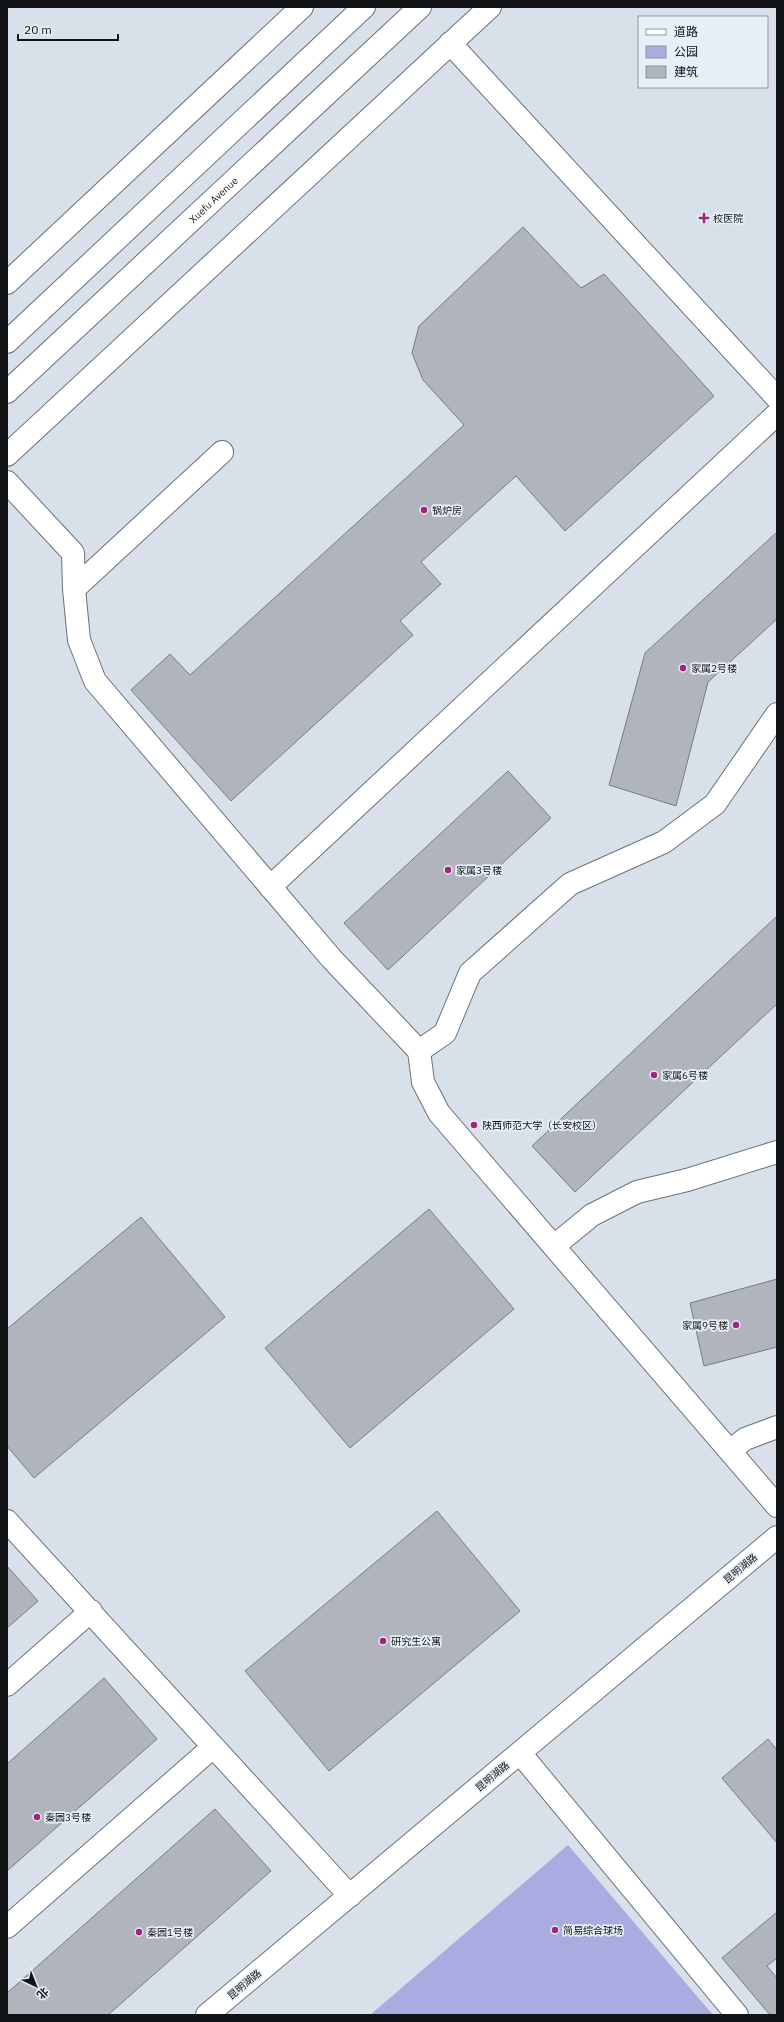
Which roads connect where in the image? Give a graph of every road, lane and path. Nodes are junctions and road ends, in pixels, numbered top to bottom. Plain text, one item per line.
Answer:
1 (302, 7) edge
2 (364, 7) edge
3 (420, 7) edge
4 (490, 7) edge
5 (450, 44) junction
6 (7, 283) edge
7 (7, 342) edge
8 (7, 392) edge
9 (777, 398) edge
10 (777, 414) edge
11 (222, 452) dead end
12 (7, 455) edge
13 (7, 482) edge
14 (74, 589) junction
15 (777, 714) edge
16 (270, 887) junction
17 (418, 1051) junction
18 (777, 1152) edge
19 (554, 1246) junction
20 (777, 1427) edge
21 (730, 1451) junction
22 (777, 1506) edge
23 (7, 1521) edge
24 (777, 1537) edge
25 (91, 1611) junction
26 (7, 1685) edge
27 (213, 1747) junction
28 (520, 1753) junction
29 (350, 1896) junction
30 (7, 1927) edge
31 (207, 2015) edge
32 (737, 2015) edge

1 - 6 street
2 - 7 street
3 - 8 street, Xuefu Avenue
4 - 5 street
5 - 9 street
5 - 12 street
10 - 16 street
11 - 14 street
13 - 14 street
14 - 16 street
15 - 17 street
16 - 17 street
17 - 19 street
18 - 19 street
19 - 21 street
20 - 21 street
21 - 22 street
23 - 25 street
24 - 28 street, 昆明湖路
25 - 26 street
25 - 27 street
27 - 29 street
27 - 30 street
28 - 29 street, 昆明湖路
28 - 32 street
29 - 31 street, 昆明湖路

